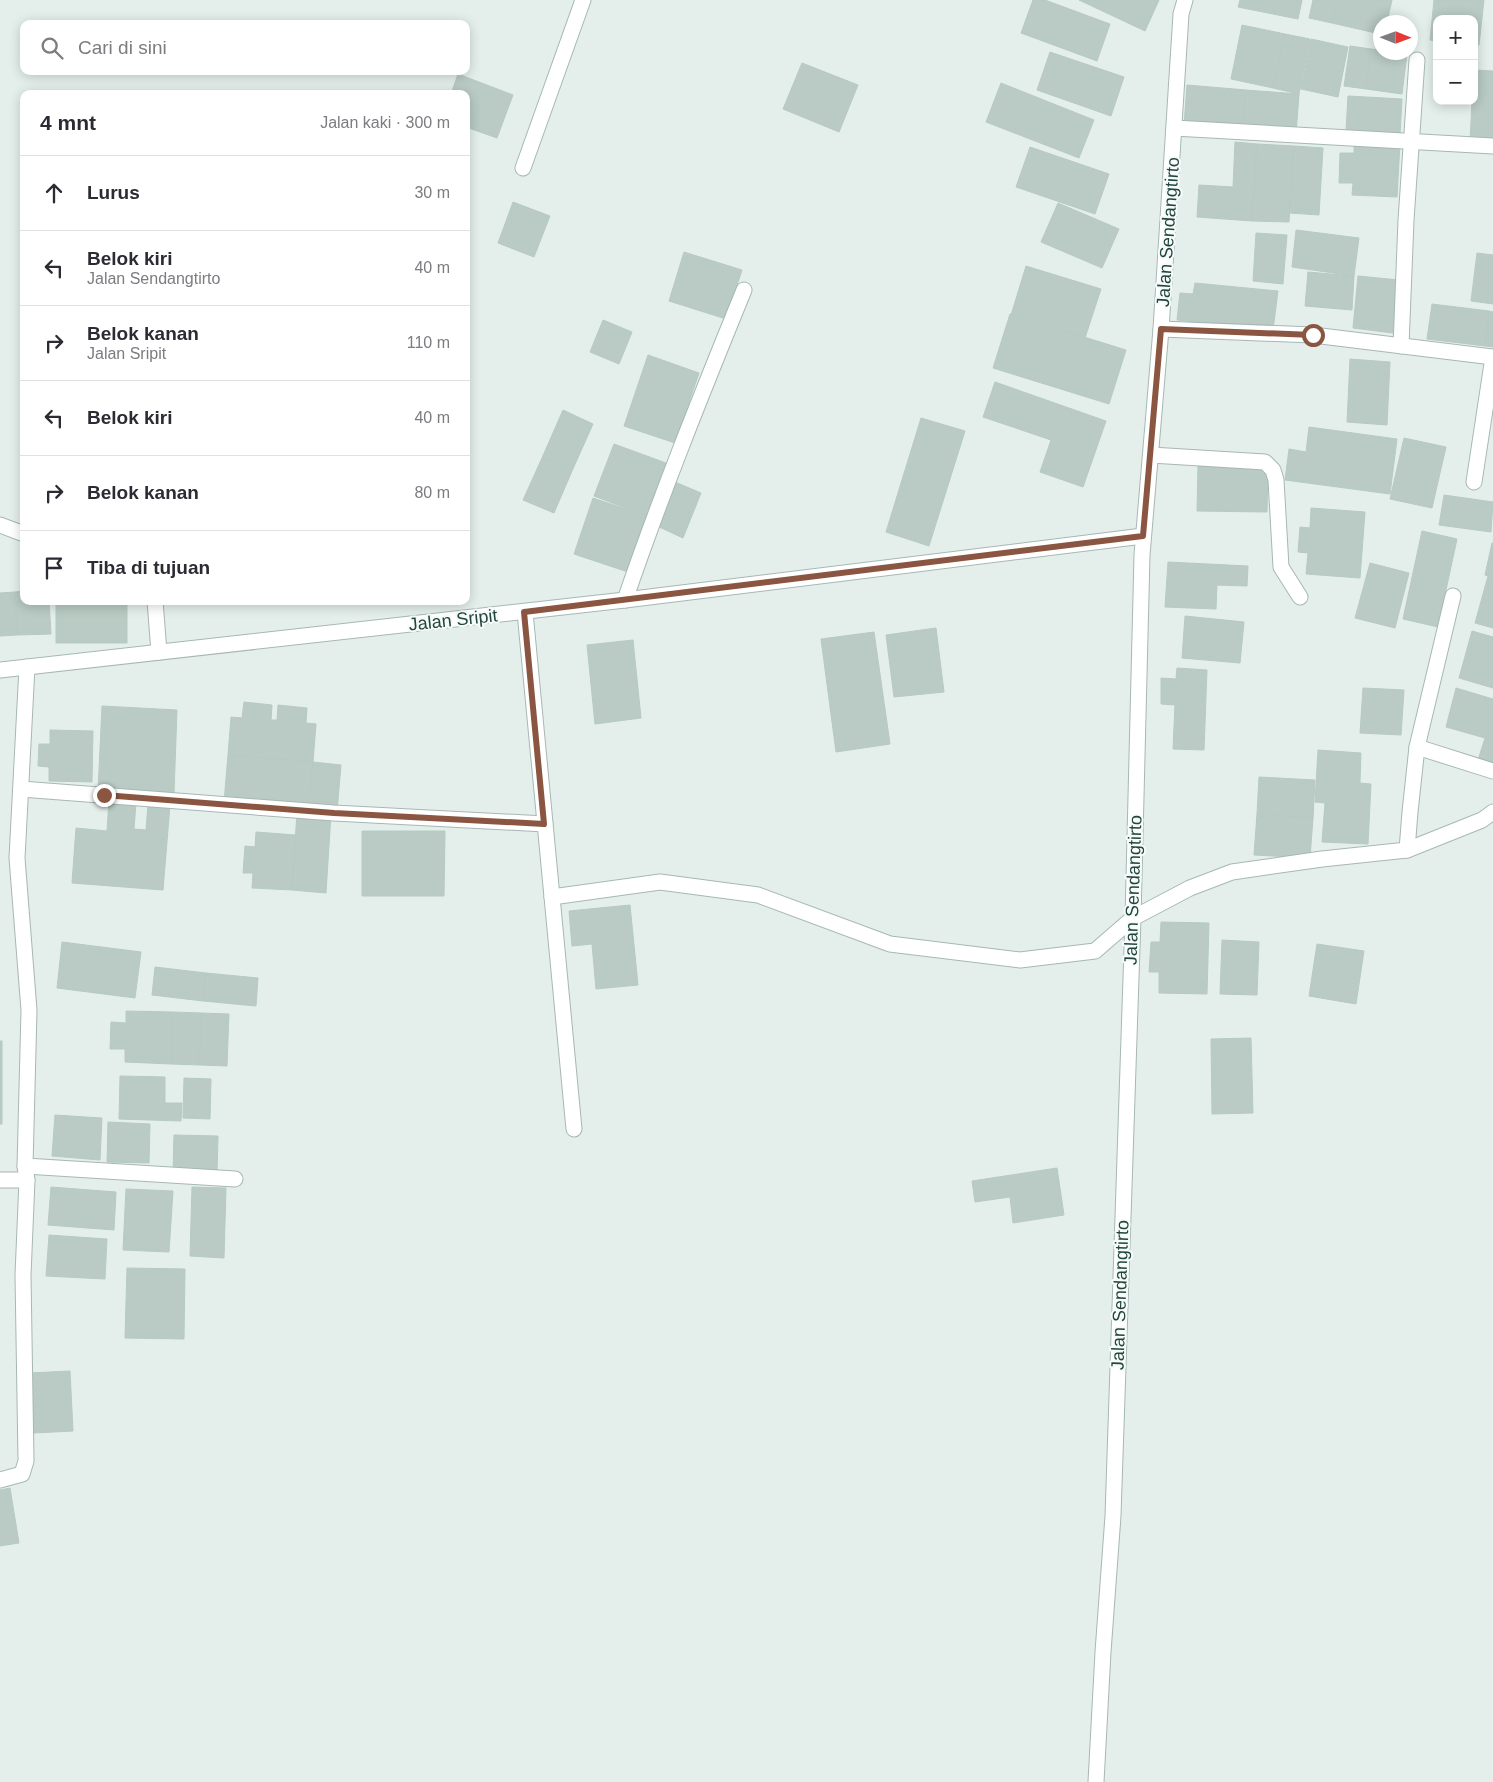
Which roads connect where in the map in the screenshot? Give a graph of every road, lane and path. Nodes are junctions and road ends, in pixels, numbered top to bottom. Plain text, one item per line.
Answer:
1 (582, 0) edge
2 (1185, 0) edge
3 (1417, 60) dead end
4 (1174, 128) junction
5 (1412, 141) junction
6 (1493, 146) edge
7 (523, 168) dead end
8 (744, 290) dead end
9 (1161, 329) junction
10 (1401, 346) junction
11 (1493, 357) edge
12 (1150, 455) junction
13 (1474, 482) dead end
14 (0, 525) edge
15 (20, 532) edge
16 (1143, 536) junction
17 (1453, 596) dead end
18 (1300, 597) dead end
19 (625, 600) junction
20 (156, 605) edge
21 (524, 612) junction
22 (159, 652) junction
23 (27, 667) junction
24 (0, 670) edge
25 (1417, 747) junction
26 (1493, 771) edge
27 (21, 789) junction
28 (1493, 812) edge
29 (544, 824) junction
30 (1407, 850) junction
31 (552, 897) junction
32 (1133, 918) junction
33 (574, 1129) dead end
34 (26, 1173) junction
35 (235, 1179) dead end
36 (0, 1180) edge
37 (0, 1480) edge
38 (1096, 1782) edge

1 - 7 street
2 - 4 street, Jalan Sendangtirto
3 - 5 street
4 - 5 street
4 - 9 street, Jalan Sendangtirto
5 - 6 street
5 - 10 street
8 - 19 street
9 - 10 street
9 - 12 street, Jalan Sendangtirto
10 - 11 street
11 - 13 street
12 - 16 street, Jalan Sendangtirto
12 - 18 street
14 - 15 street
16 - 19 street, Jalan Sripit
16 - 32 street, Jalan Sendangtirto
17 - 25 street
19 - 21 street, Jalan Sripit
20 - 22 street
21 - 22 street, Jalan Sripit
21 - 29 street
22 - 23 street, Jalan Sripit
23 - 24 street, Jalan Sripit
23 - 27 street
25 - 26 street
25 - 30 street
27 - 29 street
27 - 34 street
28 - 30 street
29 - 31 street
30 - 32 street
31 - 32 street
31 - 33 street
32 - 38 street, Jalan Sendangtirto
34 - 35 street
34 - 36 street
34 - 37 street

